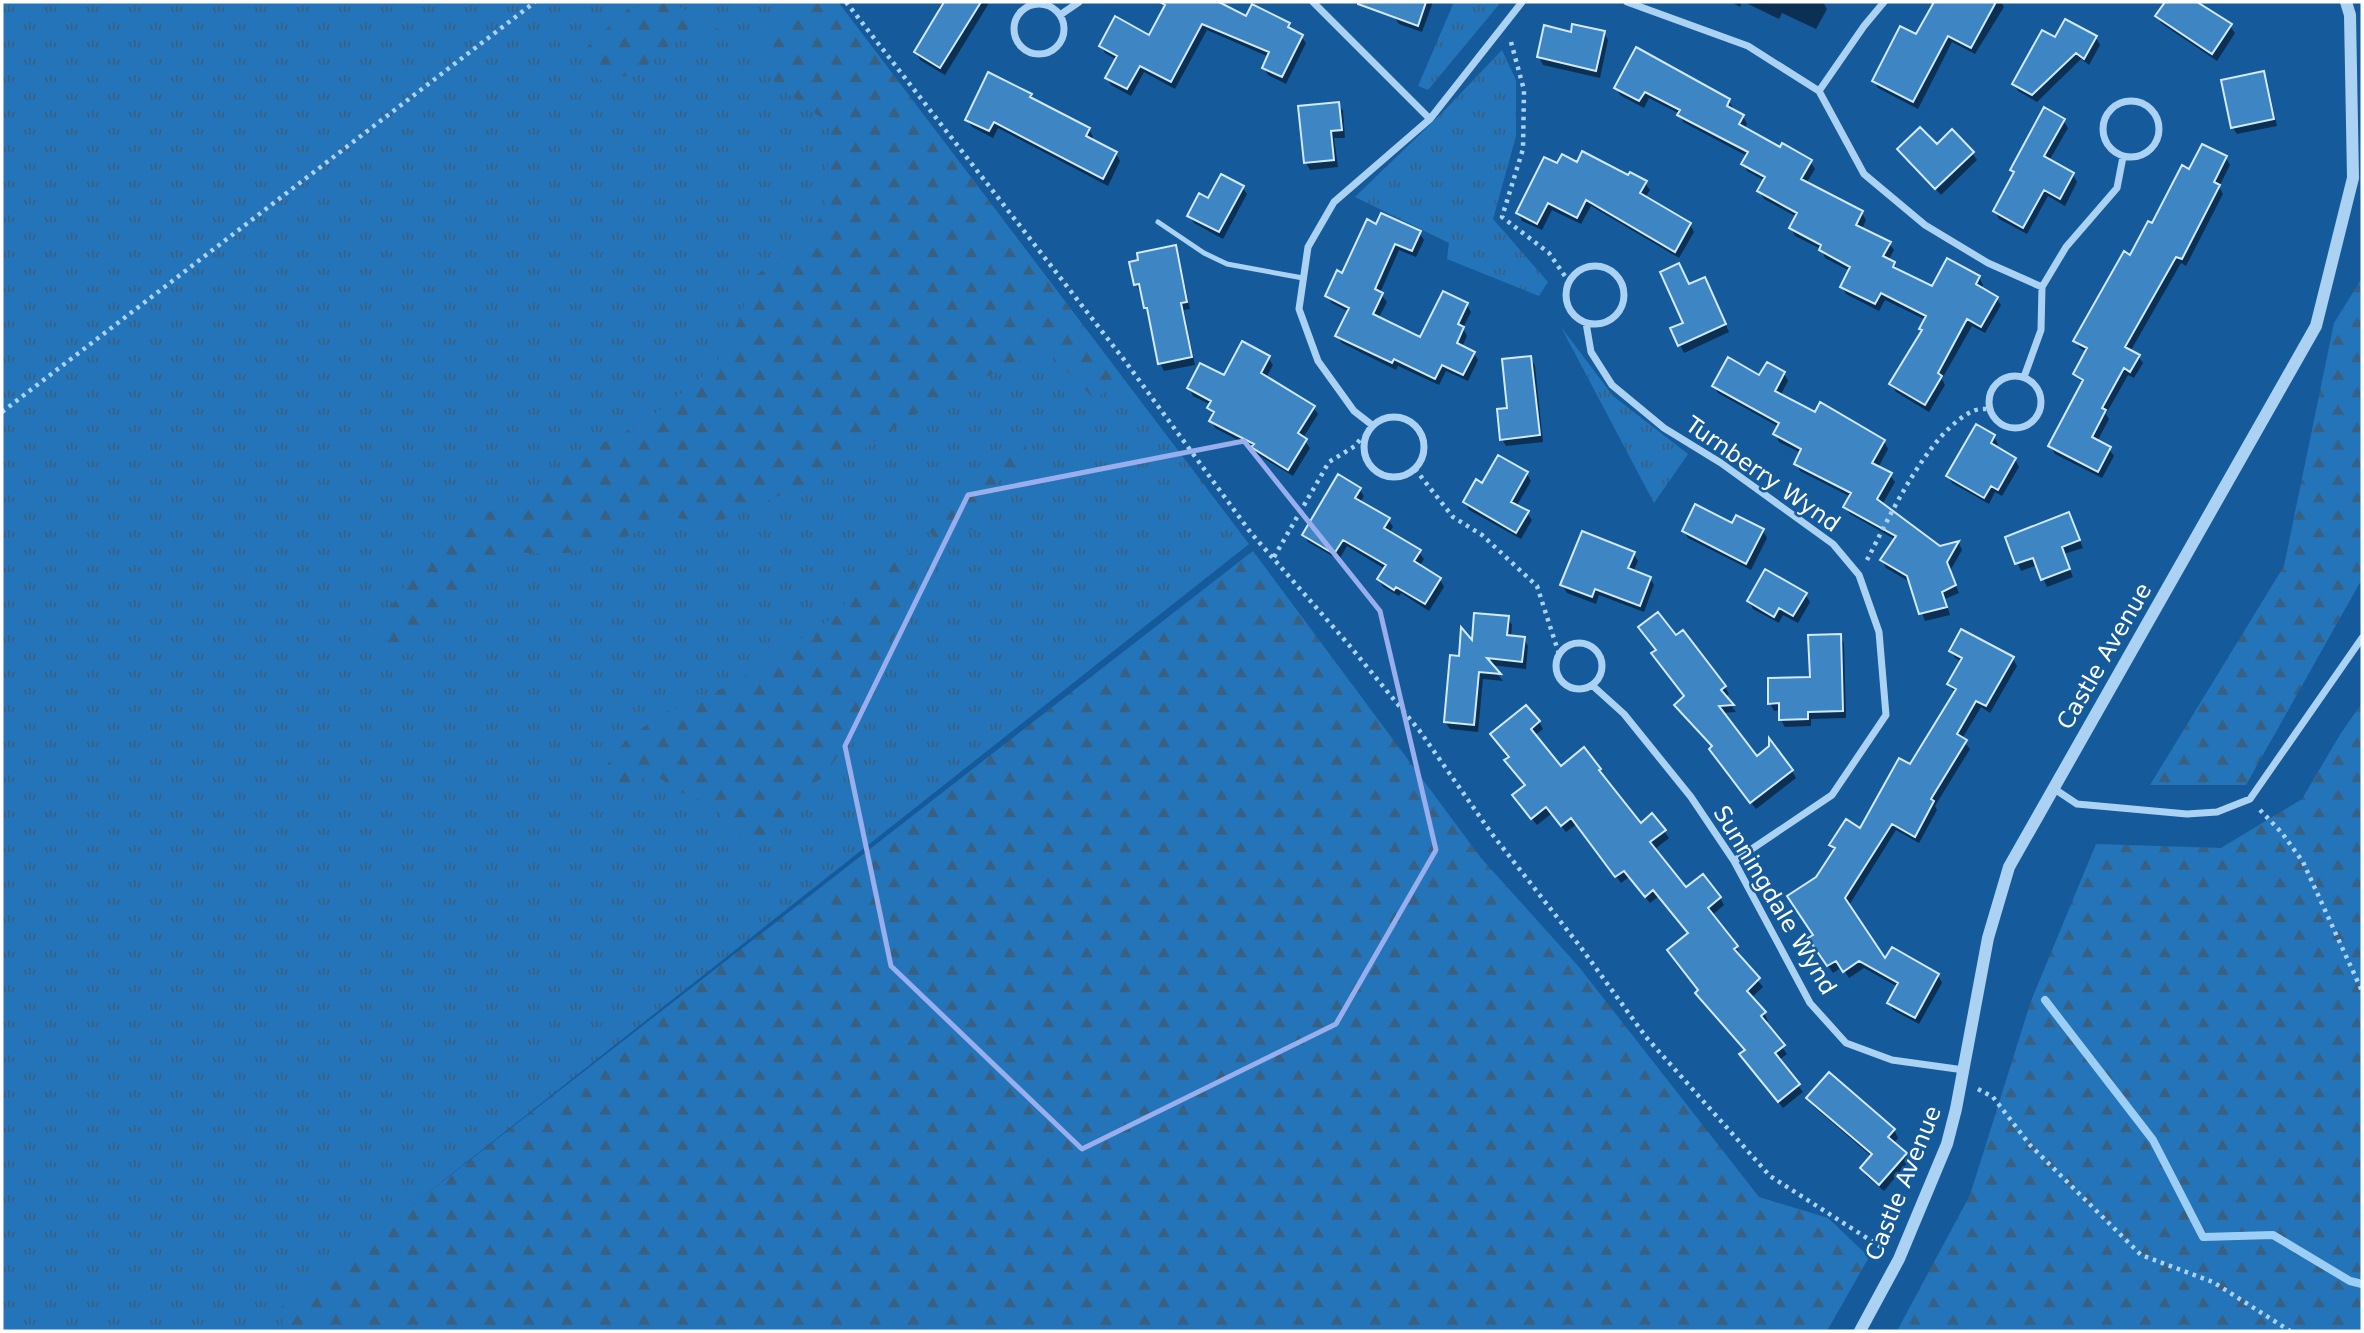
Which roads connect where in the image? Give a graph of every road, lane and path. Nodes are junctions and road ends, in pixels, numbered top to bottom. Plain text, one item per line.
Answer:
1 (535, 2) edge
2 (846, 2) edge
3 (1079, 2) edge
4 (1312, 2) edge
5 (1522, 2) edge
6 (1627, 2) edge
7 (1884, 2) edge
8 (2346, 2) edge
9 (1034, 3) edge
10 (1060, 15) junction
11 (1505, 25) junction
12 (1819, 91) junction
13 (1430, 119) junction
14 (2123, 157) junction
15 (1158, 222) dead end
16 (1303, 278) junction
17 (1569, 282) junction
18 (2042, 287) junction
19 (1586, 323) junction
20 (2024, 377) junction
21 (1989, 409) junction
22 (2, 412) edge
23 (1372, 425) junction
24 (1366, 434) junction
25 (1415, 469) junction
26 (1274, 557) junction
27 (1859, 575) junction
28 (2362, 638) edge
29 (1559, 654) junction
30 (1592, 685) junction
31 (2053, 789) junction
32 (2250, 799) junction
33 (1734, 861) junction
34 (2362, 990) edge
35 (1963, 1075) junction
36 (1899, 1259) junction
37 (1860, 1331) edge
38 (2290, 1331) edge

1 - 22 path
2 - 26 path
3 - 10 street
4 - 13 street
5 - 11 street
6 - 12 street
7 - 12 street
8 - 31 street, Castle Avenue
9 - 10 street
9 - 10 street
11 - 13 street
11 - 17 path
12 - 18 street
13 - 16 street
14 - 14 street
14 - 18 street
15 - 16 lane
16 - 23 street
17 - 19 street, Turnberry Wynd
17 - 19 street
18 - 20 street
19 - 27 street, Turnberry Wynd
20 - 21 street
20 - 21 street
21 - 27 path
23 - 24 street
23 - 25 street
24 - 25 street
24 - 26 path
25 - 29 path
26 - 36 path
27 - 33 street, Turnberry Wynd
28 - 32 street
29 - 30 street
29 - 30 street
30 - 33 street, Sunningdale Wynd
31 - 32 street
31 - 35 street, Castle Avenue
32 - 34 path
33 - 35 street, Sunningdale Wynd
35 - 36 street, Castle Avenue
35 - 38 path
36 - 37 street, Castle Avenue

